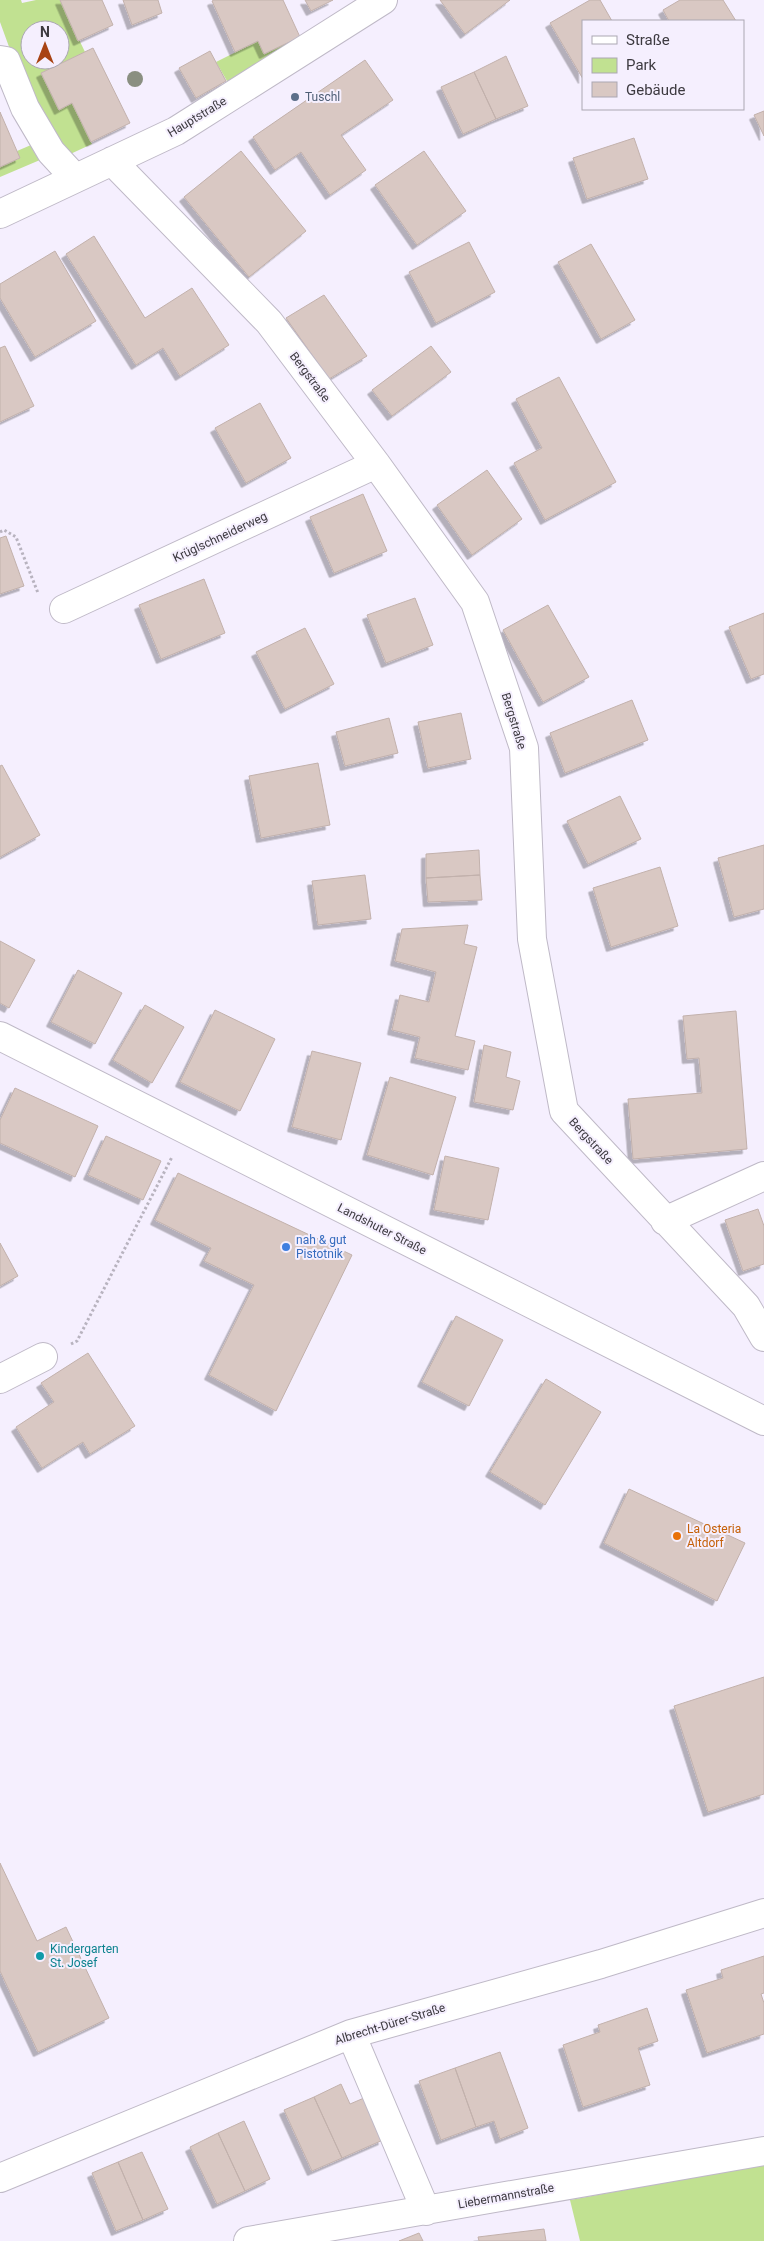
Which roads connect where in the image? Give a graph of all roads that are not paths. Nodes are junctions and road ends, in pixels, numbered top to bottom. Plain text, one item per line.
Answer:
1 (384, 0) edge
2 (0, 60) edge
3 (112, 161) junction
4 (75, 178) junction
5 (0, 214) edge
6 (376, 464) junction
7 (64, 609) road end
8 (0, 1036) edge
9 (764, 1176) edge
10 (665, 1221) junction
11 (764, 1337) edge
12 (43, 1357) road end
13 (0, 1379) edge
14 (764, 1421) edge
15 (764, 1913) edge
16 (351, 2034) junction
17 (764, 2151) edge
18 (0, 2178) edge
19 (426, 2211) junction
20 (248, 2241) edge

1 - 3 street, Hauptstraße
2 - 4 street
3 - 4 street, Hauptstraße
3 - 6 street, Bergstraße
4 - 5 street, Hauptstraße
6 - 7 street, Krüglschneiderweg
6 - 10 street, Bergstraße
8 - 14 street, Landshuter Straße
9 - 10 street
10 - 11 street, Bergstraße
12 - 13 street
15 - 16 street, Albrecht-Dürer-Straße
16 - 18 street, Albrecht-Dürer-Straße
16 - 19 street
17 - 19 street, Liebermannstraße
19 - 20 street, Liebermannstraße

